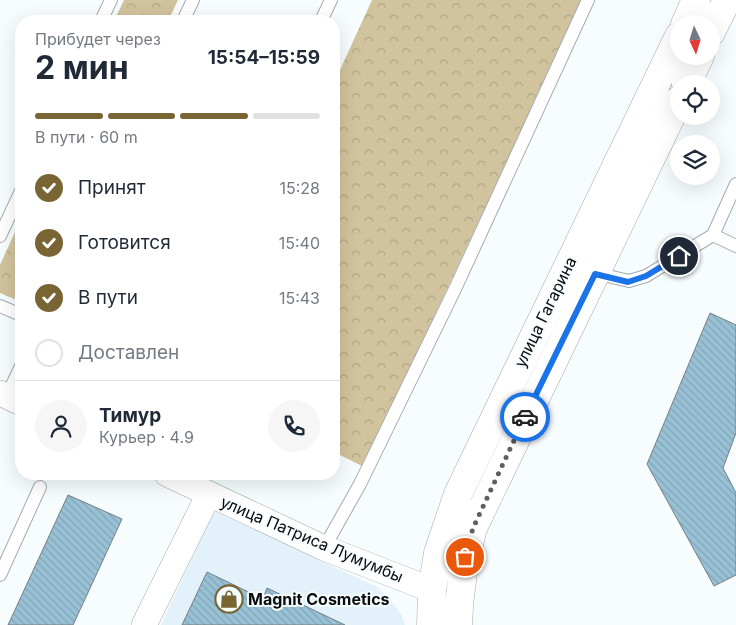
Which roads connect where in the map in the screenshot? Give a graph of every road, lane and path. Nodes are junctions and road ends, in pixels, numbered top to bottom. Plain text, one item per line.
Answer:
1 (111, 0) edge
2 (193, 0) edge
3 (331, 0) edge
4 (588, 0) edge
5 (696, 0) edge
6 (727, 0) edge
7 (104, 15) edge
8 (186, 15) edge
9 (324, 15) edge
10 (689, 15) edge
11 (720, 15) edge
12 (670, 55) edge
13 (670, 119) edge
14 (736, 184) edge
15 (15, 204) edge
16 (713, 235) junction
17 (0, 236) edge
18 (736, 246) edge
19 (595, 274) junction
20 (0, 306) edge
21 (15, 312) edge
22 (15, 382) edge
23 (9, 397) edge
24 (180, 480) edge
25 (40, 487) dead end
26 (209, 494) junction
27 (324, 548) junction
28 (0, 575) edge
29 (432, 590) junction
30 (458, 598) junction
31 (144, 625) edge
32 (431, 625) edge
33 (458, 625) edge

1 - 7 lane
2 - 8 lane
3 - 9 lane
4 - 27 lane
5 - 10 main road
6 - 11 main road
12 - 29 main road, улица Гагарина
13 - 19 main road, улица Гагарина
14 - 16 lane
15 - 17 lane
16 - 18 lane
16 - 19 lane
19 - 30 main road, улица Гагарина
20 - 21 lane
22 - 23 lane
24 - 26 street, улица Патриса Лумумбы
25 - 28 lane
26 - 27 street, улица Патриса Лумумбы
26 - 31 street
27 - 29 street, улица Патриса Лумумбы
29 - 30 main road, улица Патриса Лумумбы
29 - 32 main road, улица Гагарина
30 - 33 main road, улица Гагарина

